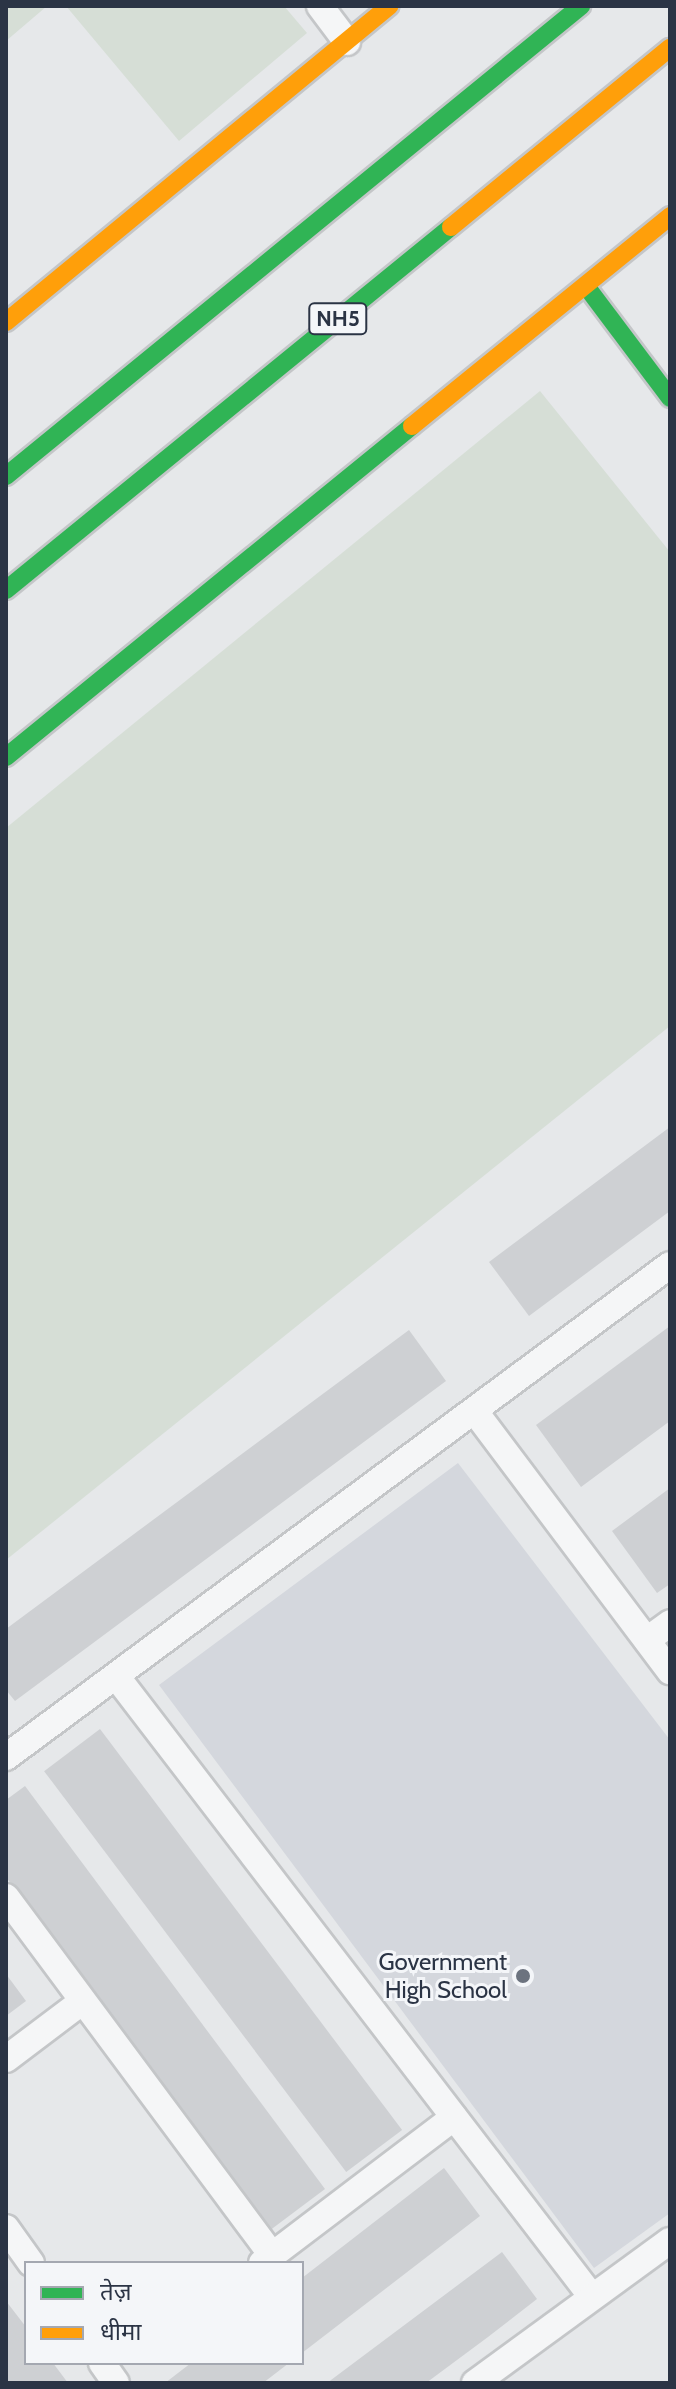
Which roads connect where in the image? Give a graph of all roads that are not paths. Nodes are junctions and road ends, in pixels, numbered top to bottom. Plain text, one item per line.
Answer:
1 (320, 6) edge
2 (390, 6) edge
3 (581, 6) edge
4 (347, 42) junction
5 (670, 48) edge
6 (670, 216) edge
7 (586, 286) junction
8 (6, 322) edge
9 (670, 398) edge
10 (6, 476) edge
11 (6, 590) edge
12 (6, 757) edge
13 (670, 1265) edge
14 (476, 1413) junction
15 (670, 1623) edge
16 (647, 1640) junction
17 (670, 1671) edge
18 (116, 1676) junction
19 (6, 1757) edge
20 (6, 1897) edge
21 (83, 2001) junction
22 (6, 2059) edge
23 (454, 2117) junction
24 (6, 2228) edge
25 (670, 2241) edge
26 (267, 2259) edge
27 (30, 2261) edge
28 (592, 2297) junction
29 (475, 2383) edge

1 - 4 street
2 - 4 main road
3 - 10 main road
4 - 8 main road
5 - 11 main road, NH5
6 - 7 main road
7 - 9 main road
7 - 12 main road
13 - 14 street
14 - 16 street
14 - 18 street
15 - 16 street
16 - 17 street
18 - 19 street
18 - 23 street
20 - 21 street
21 - 22 street
21 - 26 street
23 - 26 street
23 - 28 street
24 - 27 street
25 - 28 street
28 - 29 street

